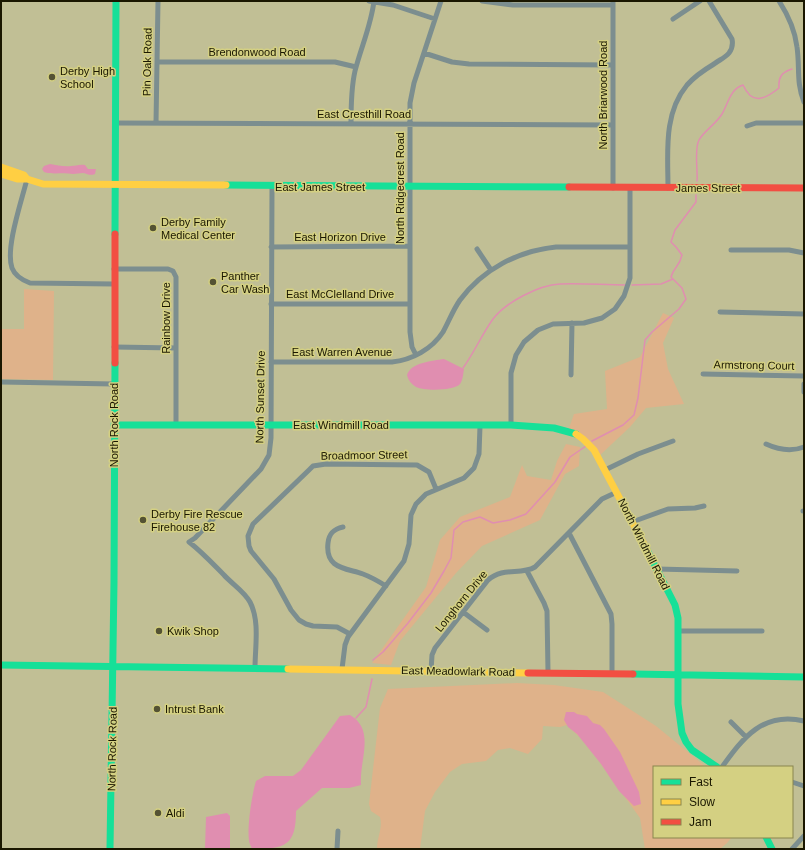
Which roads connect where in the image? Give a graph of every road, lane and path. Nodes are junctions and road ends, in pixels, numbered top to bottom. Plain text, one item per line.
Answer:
1 (116, 1) edge
2 (158, 1) edge
3 (369, 1) edge
4 (374, 1) edge
5 (441, 1) edge
6 (482, 1) edge
7 (700, 1) edge
8 (709, 1) edge
9 (779, 1) edge
10 (613, 3) edge
11 (436, 19) junction
12 (673, 19) dead end
13 (424, 53) junction
14 (157, 62) junction
15 (613, 65) junction
16 (356, 67) junction
17 (804, 102) edge
18 (115, 123) junction
19 (156, 123) junction
20 (804, 123) edge
21 (351, 124) junction
22 (410, 124) junction
23 (613, 125) junction
24 (747, 126) dead end
25 (1, 167) edge
26 (1, 174) edge
27 (27, 179) junction
28 (114, 185) junction
29 (272, 187) junction
30 (410, 187) junction
31 (613, 188) junction
32 (630, 188) junction
33 (668, 188) junction
34 (804, 188) edge
35 (410, 246) junction
36 (271, 247) junction
37 (630, 247) junction
38 (477, 249) dead end
39 (731, 250) dead end
40 (804, 253) edge
41 (114, 269) junction
42 (491, 270) junction
43 (114, 284) junction
44 (271, 304) junction
45 (410, 304) junction
46 (720, 312) dead end
47 (804, 314) edge
48 (572, 323) junction
49 (114, 347) junction
50 (176, 348) junction
51 (416, 355) junction
52 (271, 362) junction
53 (704, 374) dead end
54 (571, 376) dead end
55 (804, 376) edge
56 (1, 382) edge
57 (114, 384) junction
58 (804, 384) edge
59 (804, 392) edge
60 (114, 425) junction
61 (176, 425) junction
62 (270, 425) junction
63 (480, 426) junction
64 (511, 426) junction
65 (568, 431) joint
66 (672, 441) dead end
67 (766, 444) dead end
68 (804, 447) edge
69 (605, 470) junction
70 (436, 489) junction
71 (617, 492) junction
72 (704, 506) dead end
73 (632, 522) junction
74 (343, 527) dead end
75 (568, 533) junction
76 (657, 570) junction
77 (527, 571) junction
78 (738, 571) dead end
79 (386, 586) junction
80 (463, 612) junction
81 (486, 630) dead end
82 (679, 631) junction
83 (762, 632) dead end
84 (350, 634) junction
85 (1, 665) edge
86 (113, 665) junction
87 (255, 668) junction
88 (342, 669) junction
89 (431, 670) junction
90 (548, 672) junction
91 (612, 674) junction
92 (678, 675) junction
93 (804, 677) edge
94 (804, 721) edge
95 (731, 722) dead end
96 (746, 737) junction
97 (716, 766) edge
98 (723, 766) edge
99 (793, 782) edge
100 (804, 786) edge
101 (338, 831) dead end
102 (804, 836) edge
103 (766, 838) edge
104 (110, 849) edge
105 (337, 849) edge
106 (772, 849) edge
107 (792, 849) edge

1 - 18 street, North Rock Road
2 - 14 street, Pin Oak Road
3 - 4 street
4 - 11 street
4 - 16 street
5 - 11 street, North Ridgecrest Road
6 - 10 street
7 - 12 street
8 - 33 street
9 - 17 street
10 - 15 street, North Briarwood Road
11 - 13 street, North Ridgecrest Road
13 - 15 street
13 - 22 street, North Ridgecrest Road
14 - 16 street, Brendonwood Road
14 - 19 street, Pin Oak Road
15 - 23 street, North Briarwood Road
16 - 21 street
18 - 19 street, East Cresthill Road
18 - 28 street, North Rock Road
19 - 21 street, East Cresthill Road
20 - 24 street
21 - 22 street, East Cresthill Road
22 - 23 street, East Cresthill Road
22 - 30 street, North Ridgecrest Road
23 - 31 street, North Briarwood Road
25 - 27 street, East James Street
26 - 27 street, East James Street
27 - 28 street, East James Street
27 - 43 street
28 - 29 street, East James Street
28 - 41 street, North Rock Road
29 - 30 street, East James Street
29 - 36 street, North Sunset Drive
30 - 31 street, East James Street
30 - 35 street, North Ridgecrest Road
31 - 32 street, James Street
32 - 33 street, James Street
32 - 37 street
33 - 34 street, James Street
35 - 36 street, East Horizon Drive
35 - 45 street, North Ridgecrest Road
36 - 44 street, North Sunset Drive
37 - 42 street, East Warren Avenue
37 - 48 street
38 - 42 street
39 - 40 street
41 - 43 street, North Rock Road
41 - 50 street, Rainbow Drive
42 - 51 street, East Warren Avenue
43 - 49 street, North Rock Road
44 - 45 street, East McClelland Drive
44 - 52 street, North Sunset Drive
45 - 51 street, North Ridgecrest Road
46 - 47 street
48 - 54 street
48 - 64 street
49 - 50 street
49 - 57 street, North Rock Road
50 - 61 street, Rainbow Drive
51 - 52 street, East Warren Avenue
52 - 62 street, North Sunset Drive
53 - 55 street, Armstrong Court
56 - 57 street
57 - 60 street, North Rock Road
58 - 59 street
60 - 61 street, East Windmill Road
60 - 86 street, North Rock Road
61 - 62 street, East Windmill Road
62 - 63 street, East Windmill Road
62 - 87 street, North Sunset Drive
63 - 64 street, East Windmill Road
63 - 70 street
64 - 65 street, East Windmill Road
65 - 69 street, North Windmill Road
66 - 69 street
67 - 68 street
69 - 71 street, North Windmill Road
70 - 79 street
70 - 84 street, Broadmoor Street
71 - 73 street, North Windmill Road
71 - 75 street
72 - 73 street
73 - 76 street, North Windmill Road
74 - 79 street
75 - 77 street
75 - 91 street
76 - 78 street
76 - 82 street, North Windmill Road
77 - 80 street, Longhorn Drive
77 - 90 street
79 - 84 street
80 - 81 street
80 - 89 street, Longhorn Drive
82 - 83 street
82 - 92 street, North Windmill Road
84 - 88 street
85 - 86 street, East Meadowlark Road
86 - 87 street, East Meadowlark Road
86 - 104 street, North Rock Road
87 - 88 street, East Meadowlark Road
88 - 89 street, East Meadowlark Road
89 - 90 street, East Meadowlark Road
90 - 91 street, East Meadowlark Road
91 - 92 street, East Meadowlark Road
92 - 93 street, East Meadowlark Road
92 - 97 street, North Windmill Road
94 - 96 street
95 - 96 street
96 - 98 street
99 - 100 street
101 - 105 street
102 - 107 street
103 - 106 street

